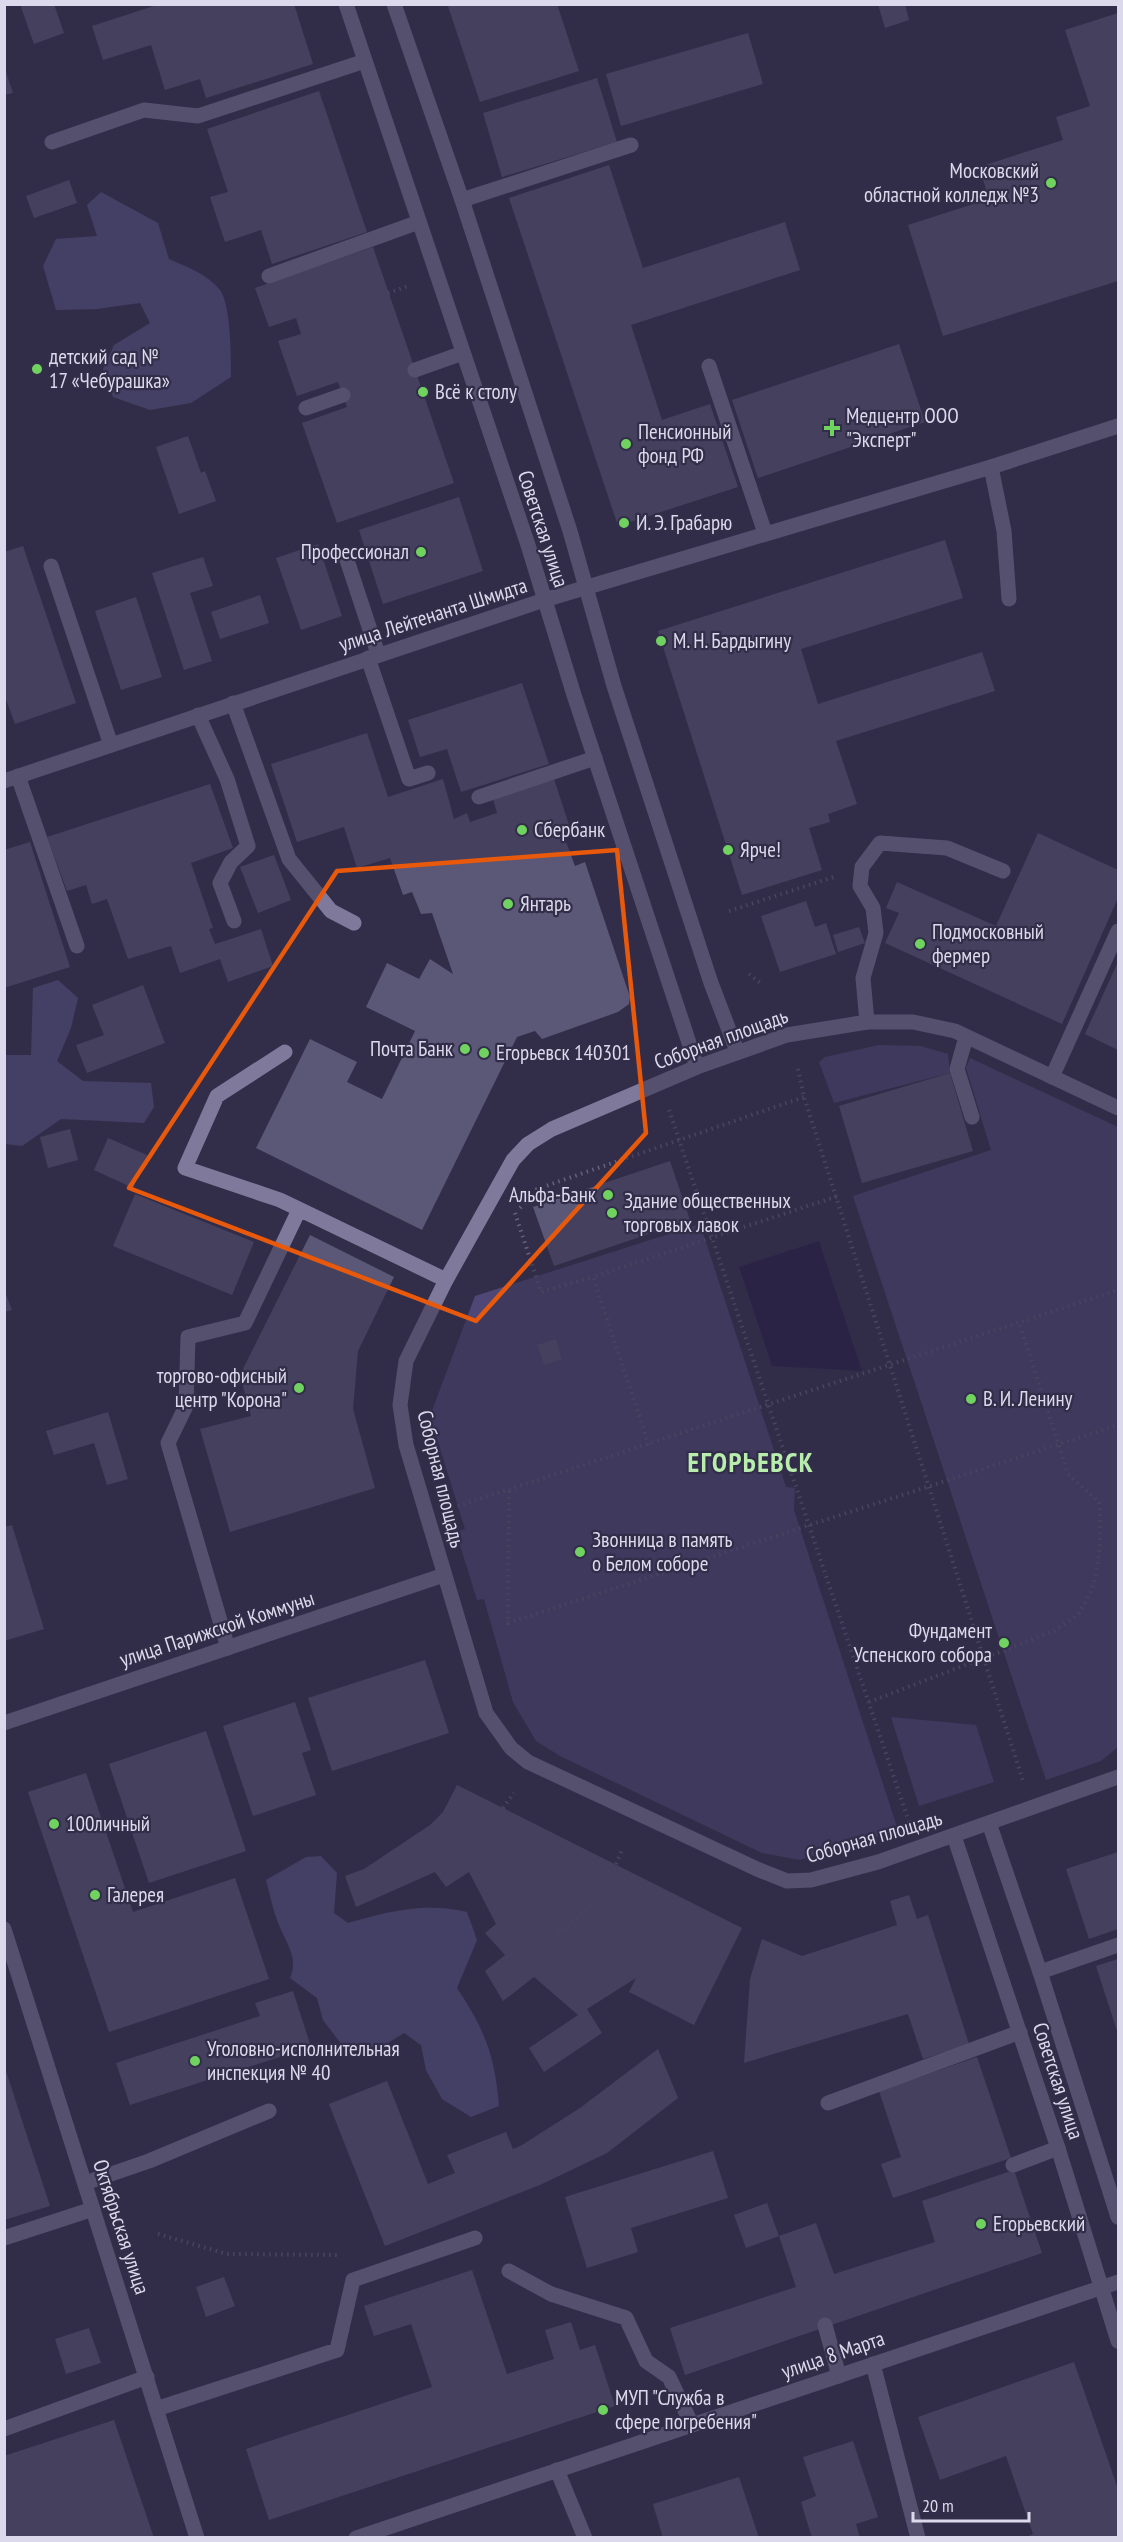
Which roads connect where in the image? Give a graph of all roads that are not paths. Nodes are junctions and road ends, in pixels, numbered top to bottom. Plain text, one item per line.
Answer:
1 (346, 4) edge
2 (394, 4) edge
3 (365, 61) junction
4 (52, 142) dead end
5 (631, 145) dead end
6 (462, 200) junction
7 (419, 222) junction
8 (269, 276) dead end
9 (463, 353) junction
10 (709, 366) dead end
11 (415, 370) dead end
12 (343, 395) dead end
13 (306, 408) dead end
14 (1119, 426) edge
15 (991, 467) junction
16 (765, 533) junction
17 (346, 557) dead end
18 (51, 566) dead end
19 (586, 588) junction
20 (1009, 599) dead end
21 (544, 600) junction
22 (373, 656) junction
23 (233, 703) junction
24 (198, 715) junction
25 (111, 745) junction
26 (595, 758) junction
27 (428, 773) dead end
28 (11, 778) edge
29 (478, 797) dead end
30 (1003, 871) dead end
31 (234, 921) dead end
32 (354, 923) dead end
33 (1119, 931) edge
34 (77, 946) dead end
35 (867, 1022) junction
36 (966, 1037) junction
37 (737, 1051) junction
38 (285, 1052) dead end
39 (697, 1066) junction
40 (1052, 1077) junction
41 (1119, 1108) edge
42 (972, 1117) dead end
43 (299, 1210) junction
44 (446, 1280) junction
45 (444, 1575) junction
46 (228, 1648) junction
47 (4, 1723) edge
48 (1119, 1777) edge
49 (989, 1823) junction
50 (954, 1836) junction
51 (4, 1929) edge
52 (1119, 1946) edge
53 (1040, 1972) junction
54 (1020, 2032) junction
55 (828, 2103) dead end
56 (269, 2111) dead end
57 (1058, 2148) junction
58 (1012, 2165) dead end
59 (85, 2183) junction
60 (93, 2209) junction
61 (1119, 2217) edge
62 (4, 2238) edge
63 (475, 2238) dead end
64 (509, 2271) dead end
65 (1119, 2282) edge
66 (1102, 2287) junction
67 (825, 2325) dead end
68 (1119, 2341) edge
69 (873, 2364) junction
70 (839, 2376) junction
71 (147, 2377) junction
72 (156, 2409) junction
73 (692, 2424) junction
74 (4, 2429) edge
75 (557, 2470) junction
76 (197, 2538) edge
77 (356, 2538) edge
78 (585, 2538) edge
79 (918, 2538) edge

1 - 3 main road, Советская улица
2 - 6 main road, Советская улица
3 - 4 main road
3 - 7 main road, Советская улица
5 - 6 main road
6 - 19 main road, Советская улица
7 - 8 main road
7 - 9 main road, Советская улица
9 - 11 main road
9 - 21 main road, Советская улица
10 - 16 main road
12 - 13 main road
14 - 15 main road, улица Лейтенанта Шмидта
15 - 16 main road, улица Лейтенанта Шмидта
15 - 20 main road
16 - 19 main road, улица Лейтенанта Шмидта
17 - 22 main road
18 - 25 main road
19 - 21 main road, улица Лейтенанта Шмидта
19 - 37 main road, Советская улица
21 - 22 main road, улица Лейтенанта Шмидта
21 - 26 main road, Советская улица
22 - 23 main road, улица Лейтенанта Шмидта
22 - 27 main road
23 - 24 main road, улица Лейтенанта Шмидта
23 - 32 main road
24 - 25 main road, улица Лейтенанта Шмидта
24 - 31 main road
25 - 28 main road, улица Лейтенанта Шмидта
26 - 29 main road
26 - 39 main road, Советская улица
28 - 34 main road
30 - 35 main road
33 - 40 main road
35 - 36 main road, Соборная площадь
35 - 37 main road, Соборная площадь
36 - 40 main road, Соборная площадь
36 - 42 main road
37 - 39 main road, Соборная площадь
38 - 43 main road
39 - 44 main road, Соборная площадь
40 - 41 main road, Соборная площадь
43 - 44 main road
43 - 46 main road
44 - 45 main road, Соборная площадь
45 - 46 main road, улица Парижской Коммуны
45 - 50 main road, Соборная площадь
46 - 47 main road, улица Парижской Коммуны
48 - 49 main road, Соборная площадь
49 - 50 main road, Соборная площадь
49 - 53 main road, Советская улица
50 - 54 main road, Советская улица
51 - 59 main road, Октябрьская улица
52 - 53 main road
53 - 61 main road, Советская улица
54 - 55 main road
54 - 57 main road, Советская улица
56 - 59 main road
57 - 58 main road
57 - 66 main road, Советская улица
59 - 60 main road, Октябрьская улица
60 - 62 main road
60 - 71 main road, Октябрьская улица
63 - 72 main road
64 - 73 main road
65 - 66 main road, улица 8 Марта
66 - 68 main road, Советская улица
66 - 69 main road, улица 8 Марта
67 - 70 main road
69 - 70 main road, улица 8 Марта
69 - 79 main road
70 - 73 main road, улица 8 Марта
71 - 72 main road, Октябрьская улица
71 - 74 main road
72 - 76 main road, Октябрьская улица
73 - 75 main road, улица 8 Марта
75 - 77 main road, улица 8 Марта
75 - 78 main road

